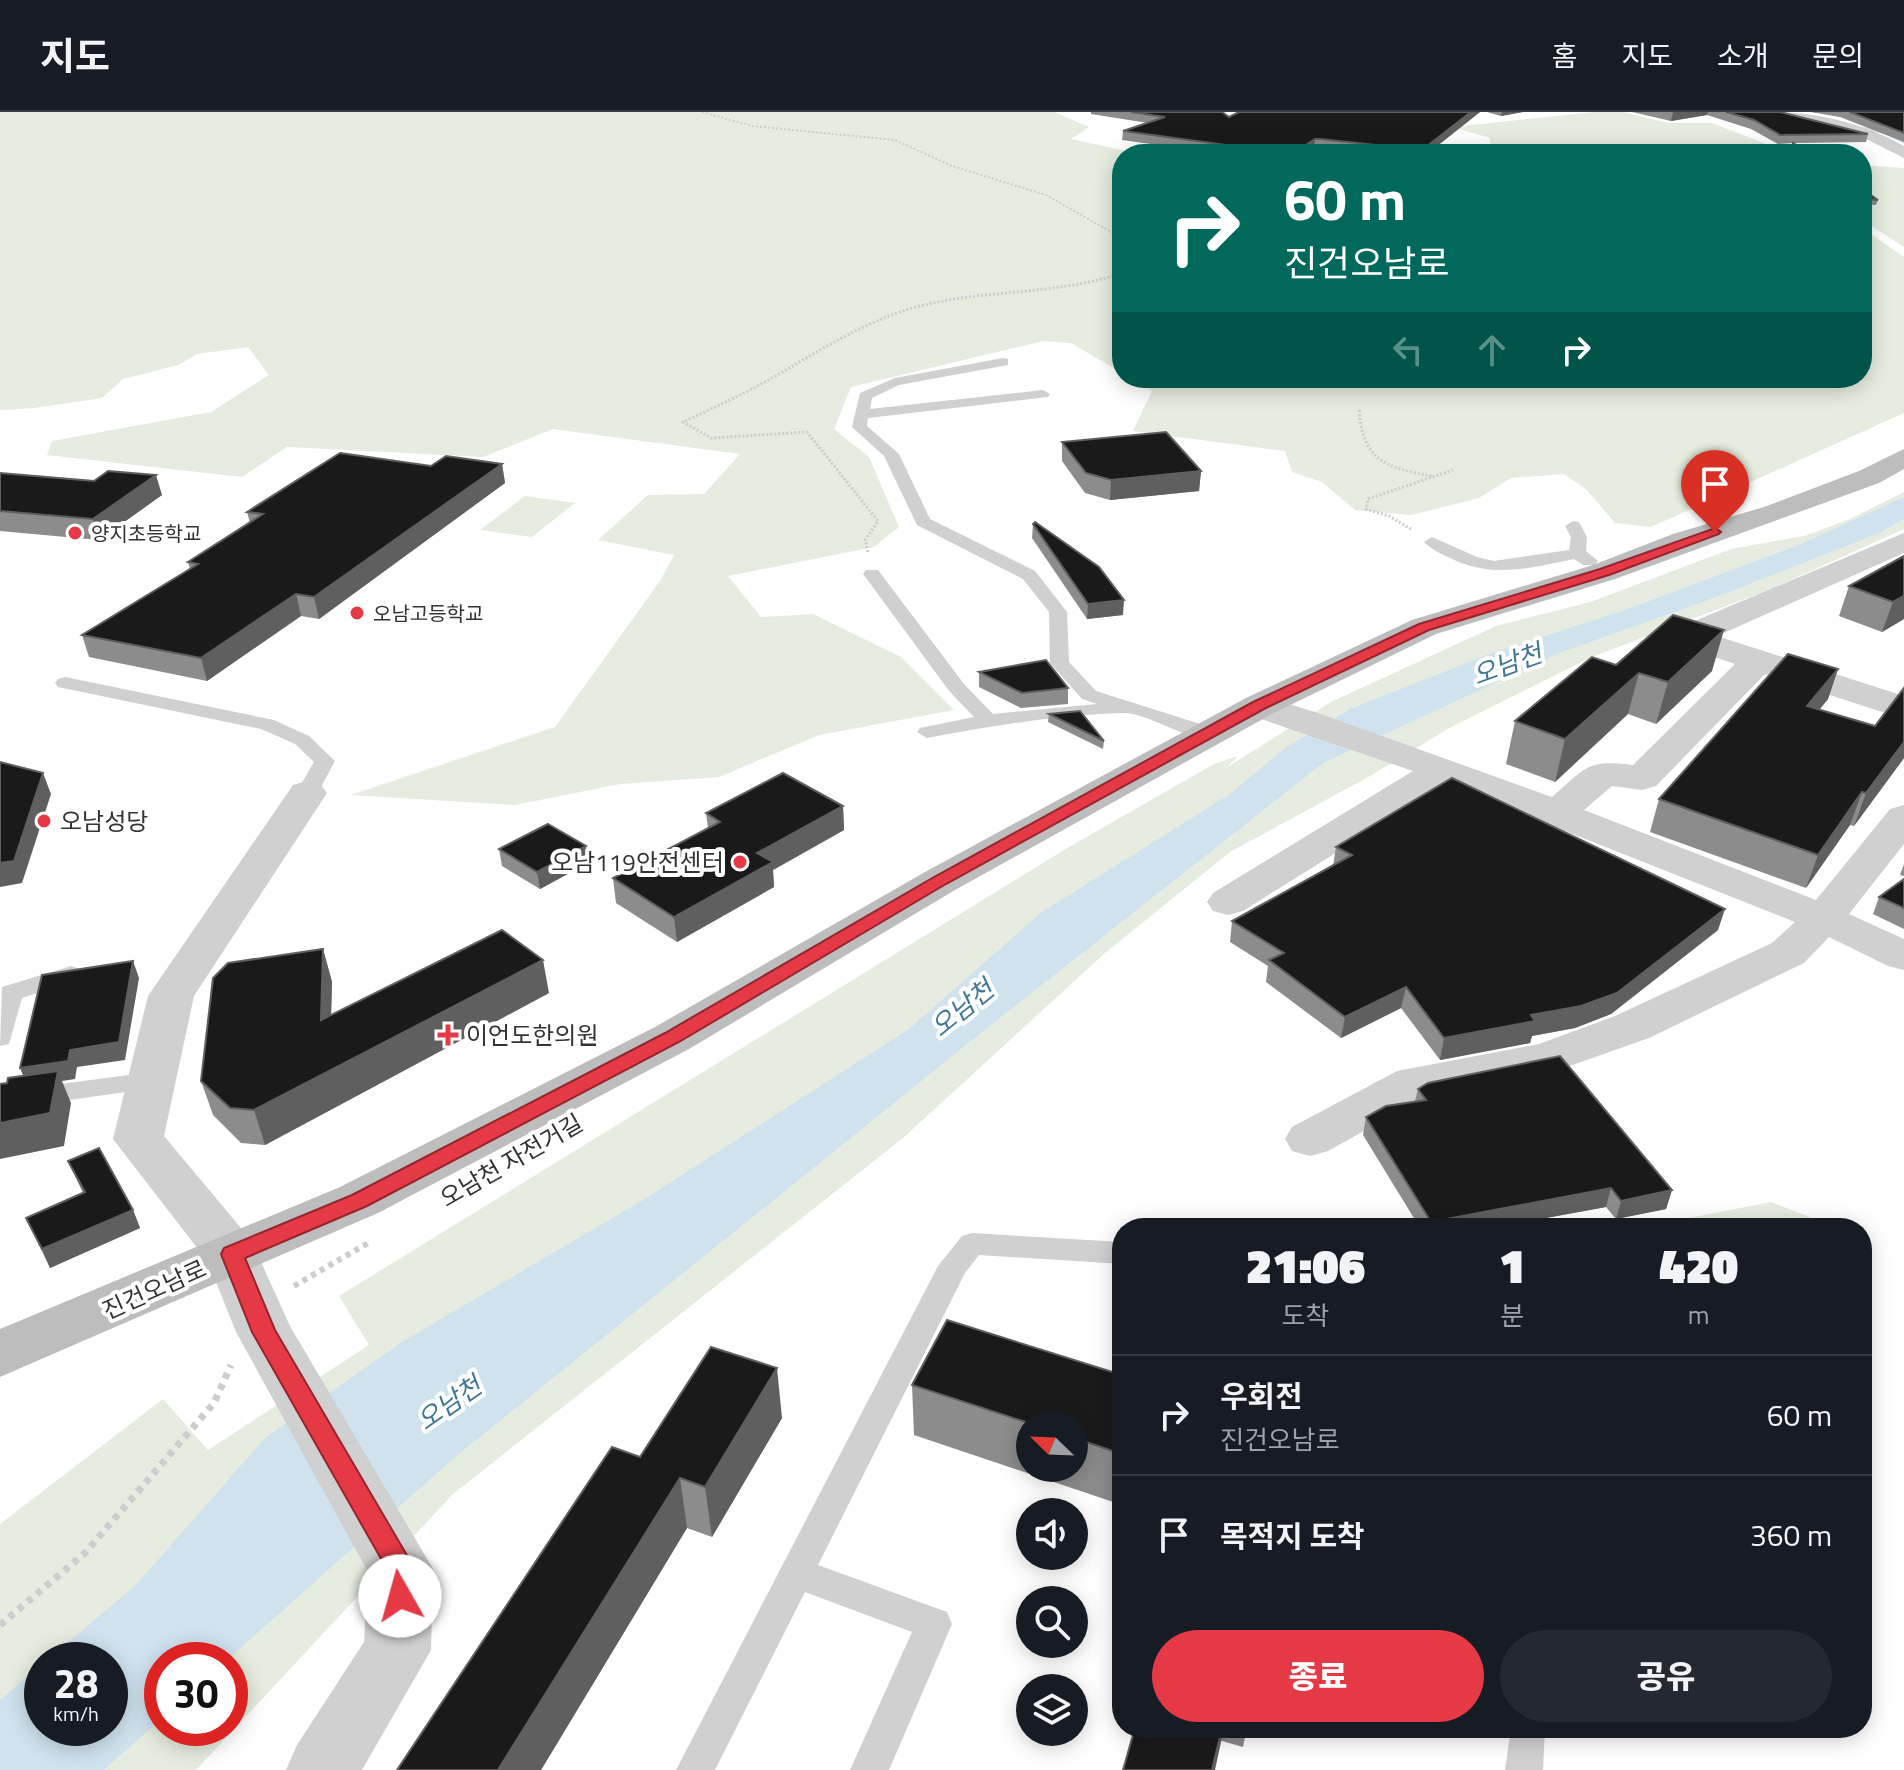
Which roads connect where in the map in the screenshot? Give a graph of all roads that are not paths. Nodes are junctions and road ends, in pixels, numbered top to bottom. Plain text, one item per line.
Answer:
1 (1778, 112) edge
2 (1878, 119) edge
3 (1852, 120) edge
4 (1904, 153) edge
5 (1003, 362) dead end
6 (1043, 394) dead end
7 (862, 414) junction
8 (1904, 457) edge
9 (1573, 526) dead end
10 (1432, 542) road end
11 (1904, 542) edge
12 (1591, 563) junction
13 (872, 574) dead end
14 (1759, 660) junction
15 (65, 683) dead end
16 (1129, 708) junction
17 (1904, 708) edge
18 (1277, 711) junction
19 (989, 721) junction
20 (927, 732) dead end
21 (1209, 733) junction
22 (1443, 769) junction
23 (307, 793) joint
24 (1557, 813) junction
25 (1904, 817) edge
26 (1228, 902) dead end
27 (1825, 917) junction
28 (1904, 956) edge
29 (74, 973) edge
30 (0, 1038) edge
31 (151, 1081) junction
32 (0, 1101) edge
33 (1310, 1139) dead end
34 (1112, 1252) edge
35 (232, 1254) junction
36 (0, 1354) edge
37 (796, 1573) junction
38 (1527, 1738) edge
39 (322, 1770) edge
40 (695, 1770) edge
41 (869, 1770) edge
42 (1524, 1770) edge

1 - 4 street
2 - 3 street
5 - 7 lane
6 - 7 lane
7 - 16 lane
8 - 12 main road, 진건오남로
9 - 12 lane
10 - 12 lane
11 - 14 street
12 - 18 main road, 진건오남로
13 - 19 lane
14 - 17 street
14 - 24 street
15 - 23 lane
16 - 19 lane
16 - 21 lane
18 - 21 main road, 진건오남로
18 - 22 street
19 - 20 lane
21 - 35 main road, 진건오남로
22 - 24 street
22 - 26 street
23 - 31 street
24 - 27 street
25 - 27 street
27 - 28 street
27 - 33 street
29 - 30 lane
31 - 32 lane
31 - 35 street
34 - 37 lane
35 - 36 main road, 진건오남로
35 - 39 street
37 - 40 lane
37 - 41 lane
38 - 42 lane

